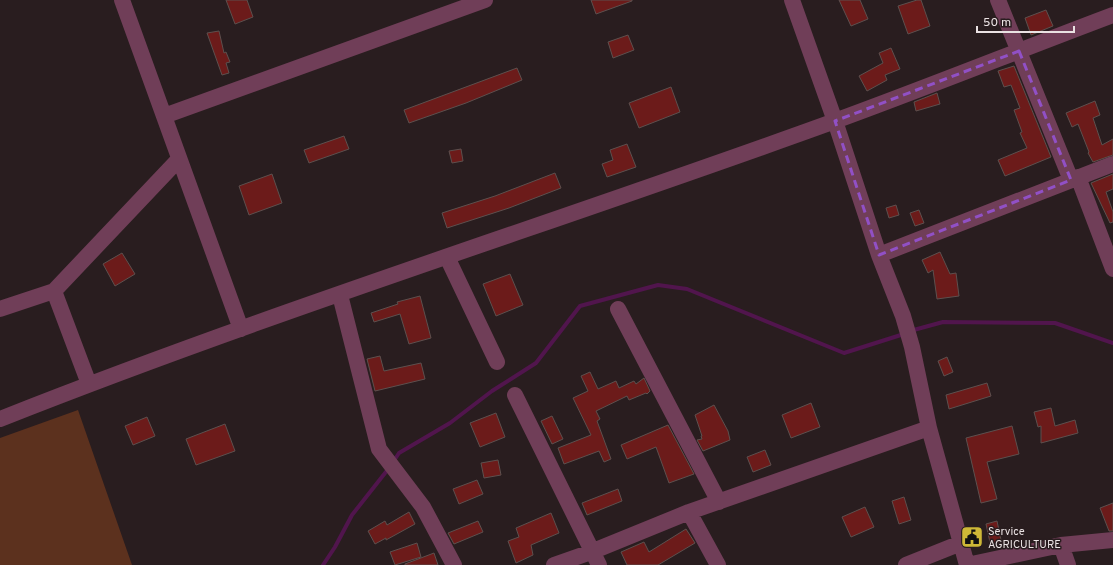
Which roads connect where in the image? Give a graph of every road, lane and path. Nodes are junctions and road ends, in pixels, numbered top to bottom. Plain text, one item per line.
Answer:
1 (122, 0) edge
2 (485, 0) edge
3 (792, 0) edge
4 (998, 0) edge
5 (1113, 15) edge
6 (1019, 51) junction
7 (164, 116) junction
8 (835, 121) junction
9 (179, 158) junction
10 (1113, 164) edge
11 (1075, 179) junction
12 (879, 255) junction
13 (447, 257) junction
14 (1113, 269) edge
15 (54, 291) junction
16 (340, 294) junction
17 (0, 309) edge
18 (618, 310) dead end
19 (241, 329) junction
20 (497, 362) dead end
21 (89, 384) junction
22 (515, 395) dead end
23 (0, 419) edge
24 (929, 428) junction
25 (719, 502) junction
26 (689, 512) junction
27 (1113, 540) edge
28 (961, 543) junction
29 (1061, 545) junction
30 (595, 558) edge
31 (454, 565) edge
32 (554, 565) edge
33 (718, 565) edge
34 (906, 565) edge
35 (967, 565) edge
36 (1068, 565) edge

1 - 7 street
2 - 7 street
3 - 8 street
4 - 6 street
5 - 6 street
6 - 8 street
6 - 11 street
7 - 9 street
8 - 12 street
8 - 13 street
9 - 15 street
9 - 19 street
10 - 11 street
11 - 12 street
11 - 14 street
12 - 24 street
13 - 16 street
13 - 20 street
15 - 17 street
15 - 21 street
16 - 19 street
16 - 31 street
18 - 25 street
19 - 21 street
21 - 23 street
22 - 30 street
24 - 25 street
24 - 28 street
25 - 26 street
26 - 30 street
26 - 33 street
27 - 29 street
28 - 34 street
28 - 35 street
29 - 35 street
29 - 36 street
30 - 32 street

